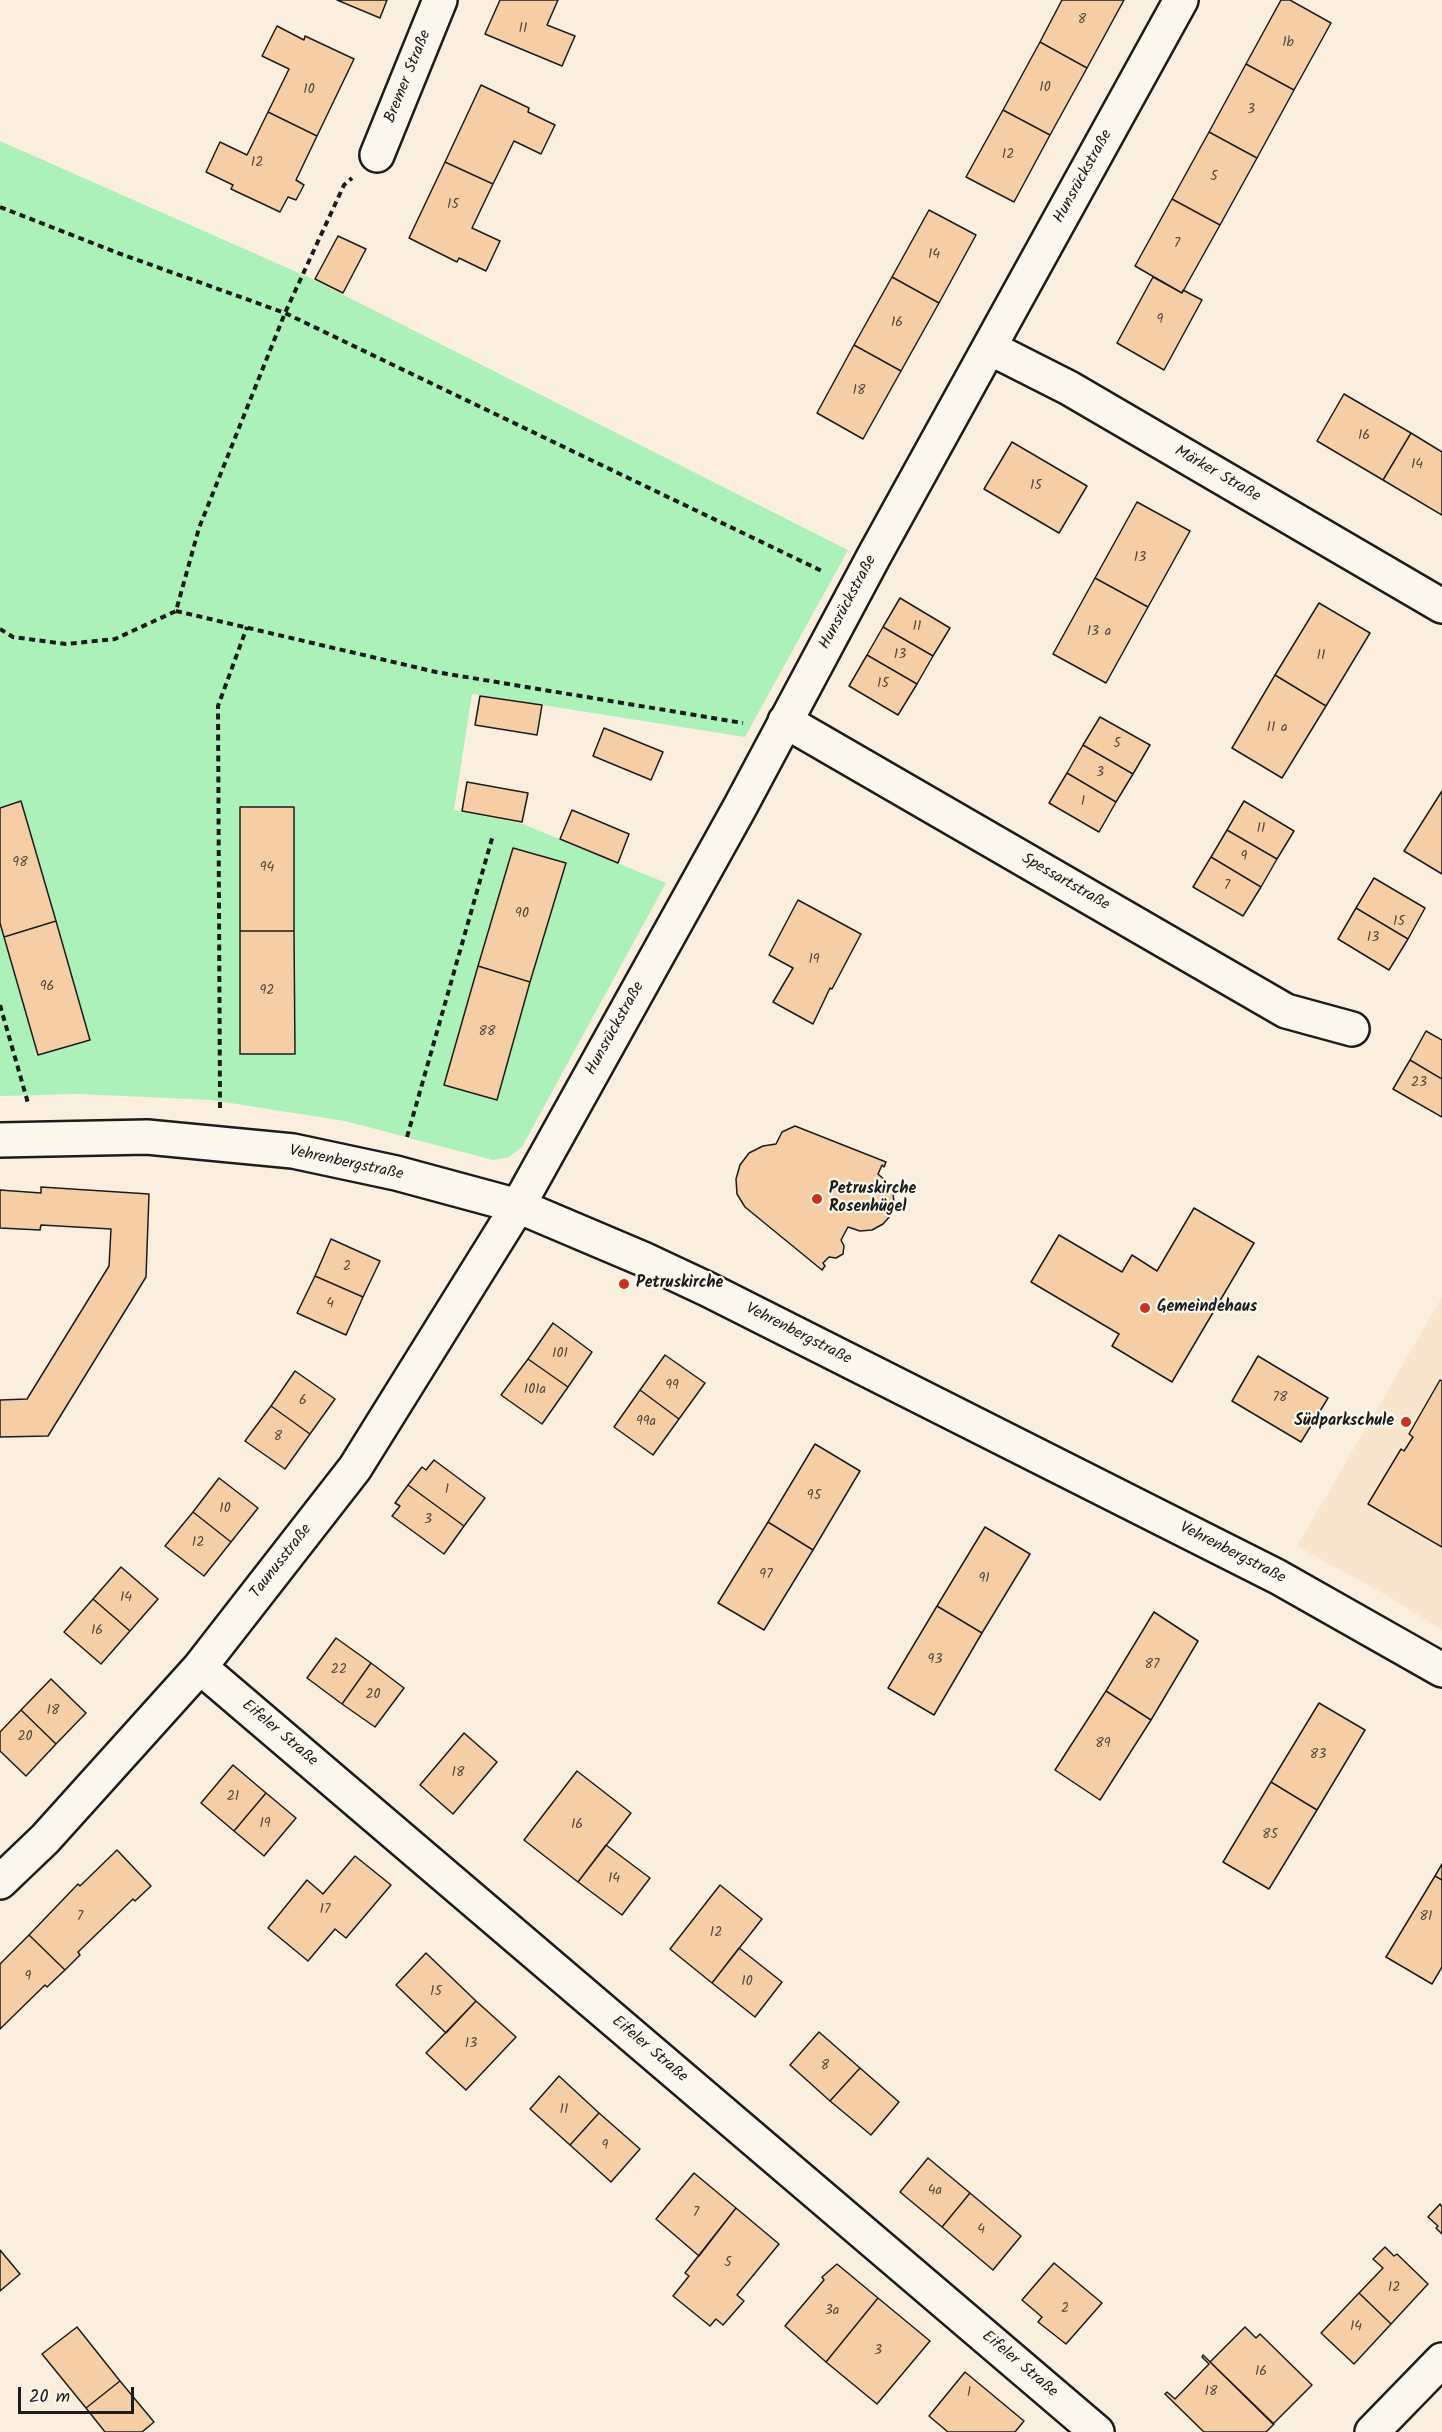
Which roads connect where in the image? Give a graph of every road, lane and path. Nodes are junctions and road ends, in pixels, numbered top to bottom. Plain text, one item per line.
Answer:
1 (440, 0) edge
2 (1181, 0) edge
3 (376, 155) joint
4 (0, 207) edge
5 (285, 312) junction
6 (990, 348) junction
7 (857, 588) junction
8 (1442, 606) edge
9 (176, 611) junction
10 (247, 627) junction
11 (0, 629) edge
12 (785, 721) junction
13 (493, 835) dead end
14 (0, 1005) edge
15 (1352, 1029) dead end
16 (39, 1139) junction
17 (0, 1140) edge
18 (221, 1144) junction
19 (396, 1173) junction
20 (518, 1206) junction
21 (200, 1667) junction
22 (1442, 1670) edge
23 (0, 1882) edge
24 (1442, 2360) edge
25 (1097, 2432) edge
26 (1372, 2432) edge

1 - 3 street, Bremer Straße
2 - 6 street, Hunsrückstraße
3 - 5 path
4 - 5 path
5 - 7 path
5 - 9 path
6 - 7 street, Hunsrückstraße
6 - 8 street, Märker Straße
7 - 12 street, Hunsrückstraße
9 - 10 path
9 - 11 path
10 - 12 path
10 - 18 path
12 - 15 street, Spessartstraße
12 - 20 street, Hunsrückstraße
13 - 19 path
14 - 16 path
16 - 17 street, Vehrenbergstraße
16 - 18 street, Vehrenbergstraße
18 - 19 street, Vehrenbergstraße
19 - 20 street, Vehrenbergstraße
20 - 21 street, Taunusstraße
20 - 22 street, Vehrenbergstraße
21 - 23 street, Taunusstraße
21 - 25 street, Eifeler Straße
24 - 26 street

